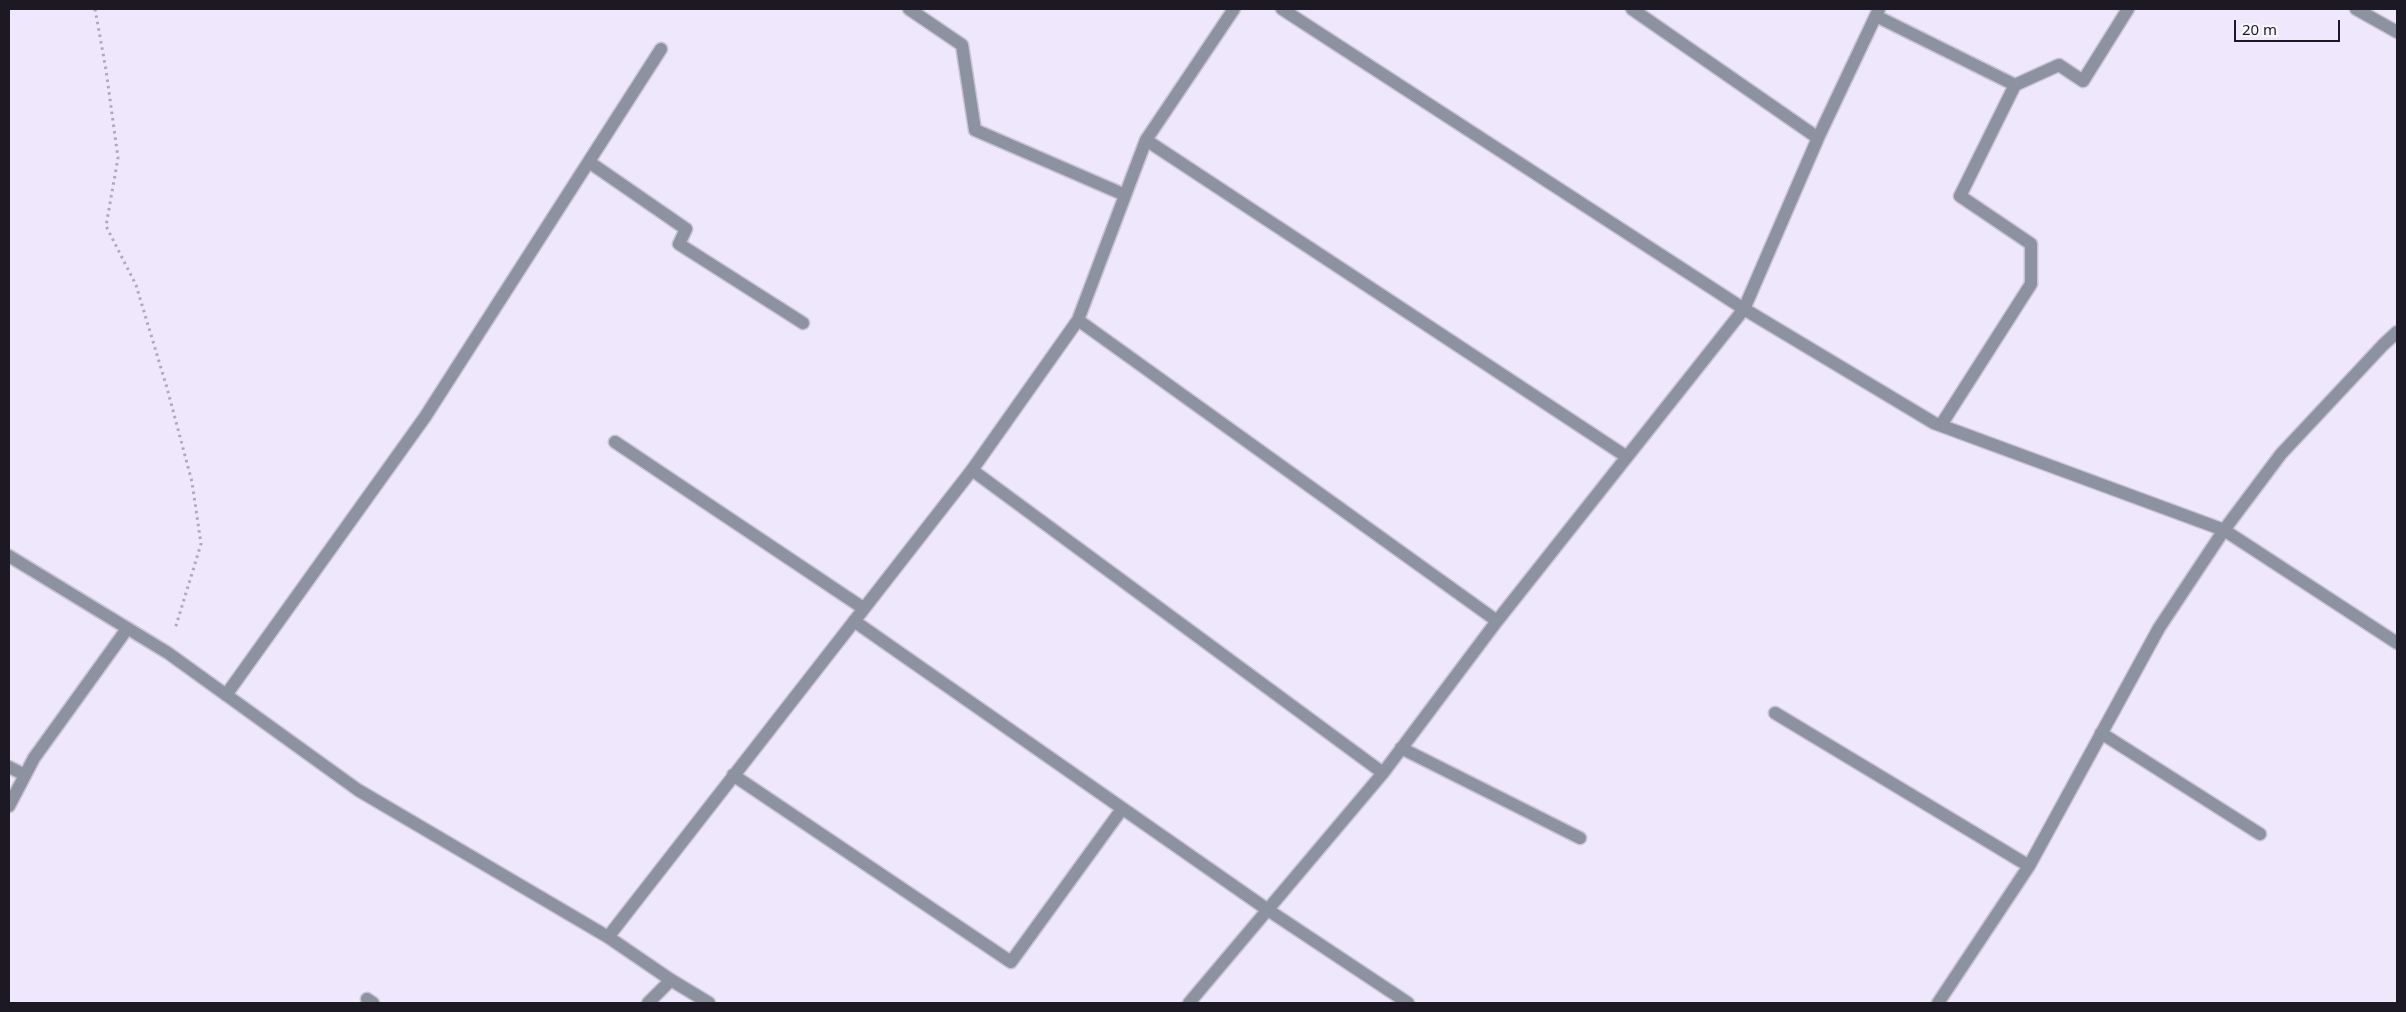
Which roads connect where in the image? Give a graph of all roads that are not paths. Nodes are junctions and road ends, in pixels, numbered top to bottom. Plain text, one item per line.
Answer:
1 (909, 9) edge
2 (1234, 9) edge
3 (1282, 9) edge
4 (1632, 9) edge
5 (2128, 9) edge
6 (2356, 9) edge
7 (1878, 12) edge
8 (2397, 32) edge
9 (661, 49) dead end
10 (2015, 85) junction
11 (1818, 138) junction
12 (1146, 140) junction
13 (589, 162) junction
14 (1125, 194) junction
15 (1744, 309) junction
16 (1078, 320) junction
17 (803, 323) dead end
18 (2397, 332) edge
19 (1941, 425) junction
20 (615, 442) dead end
21 (1627, 456) junction
22 (972, 470) junction
23 (2224, 530) junction
24 (9, 556) edge
25 (863, 608) junction
26 (854, 621) junction
27 (1497, 621) junction
28 (127, 629) junction
29 (2397, 643) edge
30 (226, 695) junction
31 (1775, 713) dead end
32 (2101, 733) junction
33 (1401, 748) junction
34 (9, 766) edge
35 (1383, 772) junction
36 (733, 775) junction
37 (25, 776) junction
38 (9, 806) edge
39 (1122, 809) junction
40 (2260, 834) dead end
41 (1580, 838) dead end
42 (2029, 866) junction
43 (1268, 910) junction
44 (608, 937) junction
45 (671, 980) junction
46 (648, 1003) edge
47 (709, 1003) edge
48 (1189, 1003) edge
49 (1408, 1003) edge
50 (1938, 1003) edge

1 - 14 street
2 - 12 street
3 - 15 street
4 - 11 street
5 - 10 street
6 - 8 street
7 - 10 street
7 - 11 street
9 - 13 street
10 - 19 street
11 - 15 street
12 - 14 street
12 - 21 street
13 - 17 street
13 - 30 street
14 - 16 street
15 - 19 street
15 - 21 street
16 - 22 street
16 - 27 street
18 - 23 street
19 - 23 street
20 - 25 street
21 - 27 street
22 - 25 street
22 - 35 street
23 - 29 street
23 - 32 street
24 - 28 street
25 - 26 street
26 - 36 street
26 - 39 street
27 - 33 street
28 - 30 street
28 - 37 street
30 - 44 street
31 - 42 street
32 - 40 street
32 - 42 street
33 - 35 street
33 - 41 street
34 - 37 street
35 - 43 street
36 - 39 street
36 - 44 street
37 - 38 street
39 - 43 street
42 - 50 street
43 - 48 street
43 - 49 street
44 - 45 street
45 - 46 street
45 - 47 street

